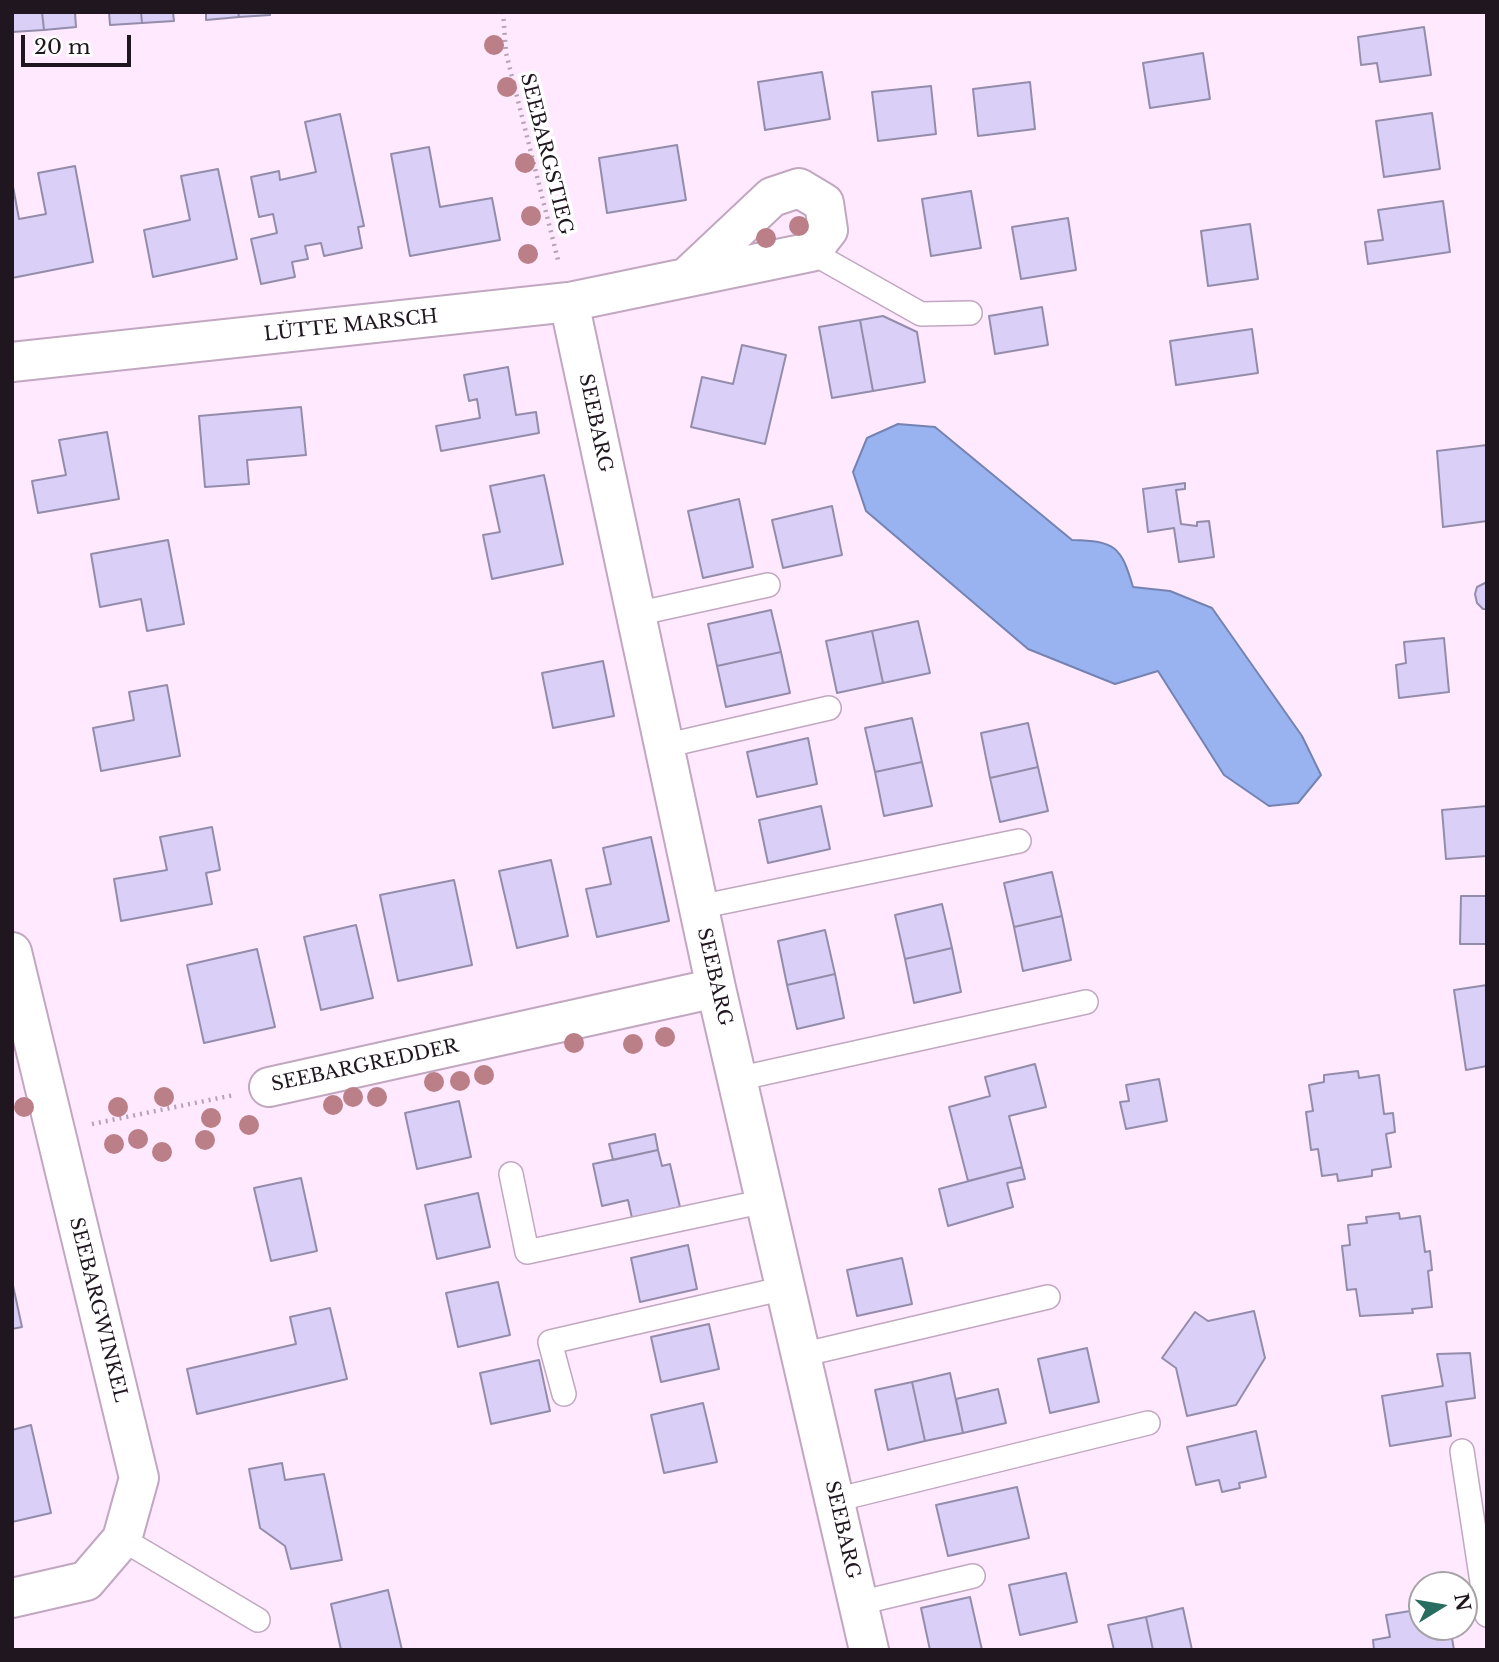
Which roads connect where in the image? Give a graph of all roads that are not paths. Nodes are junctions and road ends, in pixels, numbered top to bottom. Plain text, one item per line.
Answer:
1 (811, 252) junction
2 (687, 277) junction
3 (569, 302) junction
4 (970, 313) dead end
5 (12, 362) edge
6 (768, 585) dead end
7 (636, 614) junction
8 (829, 708) dead end
9 (664, 746) junction
10 (1019, 841) dead end
11 (699, 907) junction
12 (12, 952) edge
13 (716, 988) junction
14 (1086, 1002) dead end
15 (737, 1079) junction
16 (269, 1087) road end
17 (511, 1174) dead end
18 (765, 1201) junction
19 (785, 1288) junction
20 (1048, 1297) dead end
21 (801, 1355) junction
22 (564, 1394) dead end
23 (1149, 1423) dead end
24 (1462, 1451) dead end
25 (835, 1500) junction
26 (122, 1539) junction
27 (974, 1576) dead end
28 (12, 1598) edge
29 (859, 1603) junction
30 (1487, 1615) edge
31 (258, 1620) dead end
32 (869, 1650) edge

1 - 2 street, LÜTTE MARSCH
1 - 2 street
1 - 4 lane
2 - 3 street, LÜTTE MARSCH
3 - 5 street, LÜTTE MARSCH
3 - 7 street, SEEBARG
6 - 7 lane
7 - 9 street, SEEBARG
8 - 9 lane
9 - 11 street, SEEBARG
10 - 11 lane
11 - 13 street, SEEBARG
12 - 26 street, SEEBARGWINKEL
13 - 15 street, SEEBARG
13 - 16 street, SEEBARGREDDER
14 - 15 lane
15 - 18 street, SEEBARG
17 - 18 lane
18 - 19 street, SEEBARG
19 - 21 street, SEEBARG
19 - 22 lane
20 - 21 lane
21 - 25 street, SEEBARG
23 - 25 lane
24 - 30 lane
25 - 29 street, SEEBARG
26 - 28 street, SEEBARGWINKEL
26 - 31 lane
27 - 29 lane
29 - 32 street, SEEBARG

